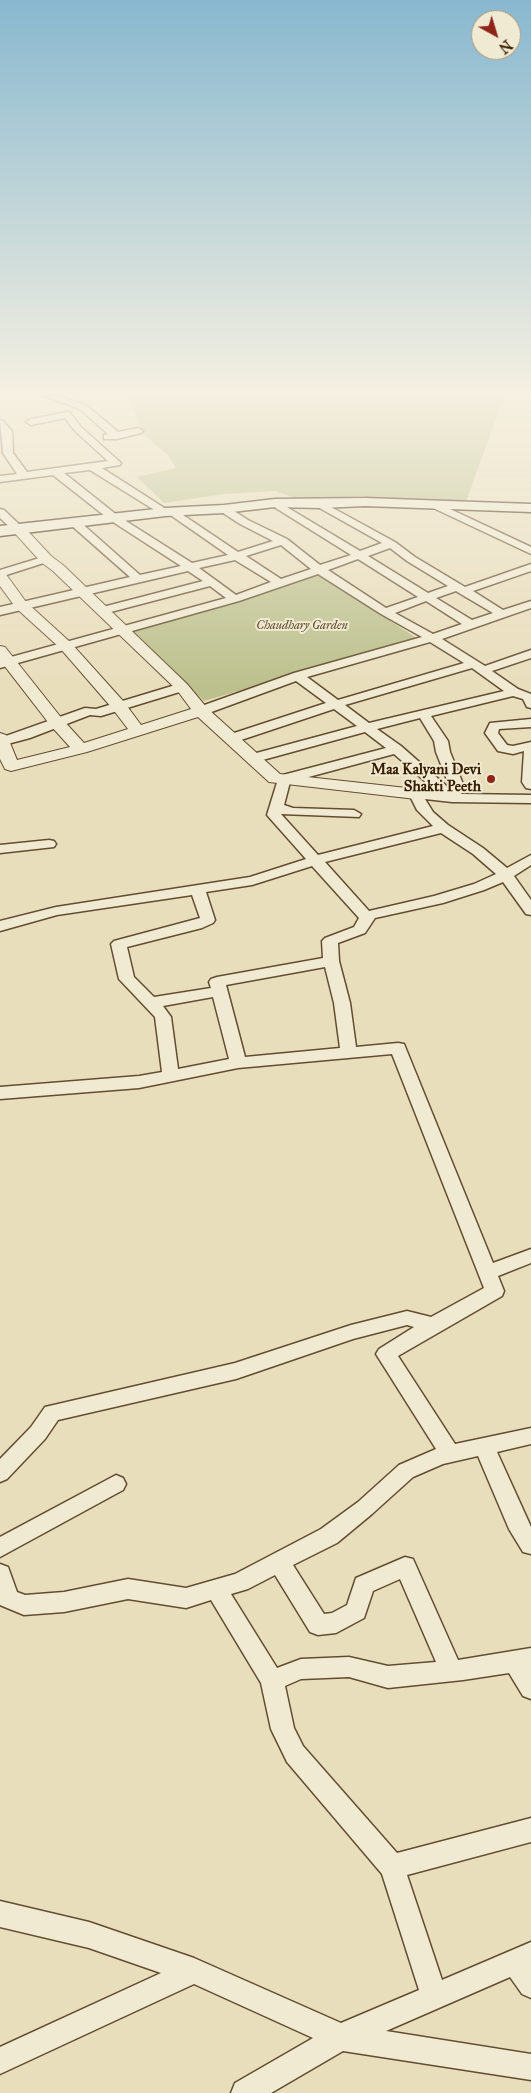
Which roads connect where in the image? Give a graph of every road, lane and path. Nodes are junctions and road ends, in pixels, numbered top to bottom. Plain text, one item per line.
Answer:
1 (83, 494) edge
2 (138, 494) edge
3 (275, 503) junction
4 (320, 504) junction
5 (433, 504) junction
6 (531, 508) edge
7 (224, 509) junction
8 (0, 512) edge
9 (169, 512) junction
10 (114, 518) junction
11 (75, 523) junction
12 (19, 530) junction
13 (0, 532) edge
14 (283, 541) junction
15 (391, 544) junction
16 (531, 551) edge
17 (359, 555) junction
18 (236, 556) junction
19 (46, 559) junction
20 (189, 566) junction
21 (531, 567) edge
22 (318, 569) junction
23 (0, 575) edge
24 (137, 578) junction
25 (212, 582) junction
26 (280, 583) junction
27 (460, 589) junction
28 (83, 591) junction
29 (427, 598) junction
30 (235, 599) junction
31 (531, 604) edge
32 (21, 605) junction
33 (103, 610) junction
34 (0, 611) edge
35 (385, 612) junction
36 (502, 614) junction
37 (472, 625) junction
38 (124, 630) junction
39 (432, 638) junction
40 (65, 646) junction
41 (531, 654) edge
42 (3, 658) edge
43 (479, 667) junction
44 (298, 676) junction
45 (182, 687) junction
46 (514, 692) junction
47 (530, 699) edge
48 (336, 704) junction
49 (118, 705) junction
50 (201, 711) junction
51 (422, 714) junction
52 (57, 723) junction
53 (531, 723) edge
54 (367, 727) junction
55 (137, 732) junction
56 (233, 738) junction
57 (0, 740) edge
58 (531, 746) edge
59 (81, 749) junction
60 (396, 749) junction
61 (254, 758) junction
62 (284, 779) junction
63 (530, 783) edge
64 (416, 794) junction
65 (452, 798) junction
66 (531, 799) edge
67 (277, 807) junction
68 (354, 814) dead end
69 (443, 828) junction
70 (48, 844) dead end
71 (0, 849) edge
72 (531, 859) edge
73 (317, 860) junction
74 (506, 875) junction
75 (198, 890) junction
76 (531, 911) edge
77 (367, 918) junction
78 (0, 926) edge
79 (331, 961) junction
80 (219, 991) junction
81 (151, 1003) junction
82 (349, 1053) junction
83 (238, 1063) junction
84 (171, 1076) junction
85 (0, 1092) edge
86 (531, 1256) edge
87 (488, 1273) junction
88 (433, 1325) junction
89 (531, 1436) edge
90 (484, 1446) junction
91 (450, 1453) junction
92 (0, 1473) edge
93 (116, 1484) dead end
94 (531, 1545) edge
95 (0, 1548) edge
96 (279, 1562) junction
97 (0, 1574) edge
98 (216, 1589) junction
99 (523, 1660) edge
100 (451, 1671) junction
101 (272, 1680) junction
102 (531, 1688) edge
103 (531, 1830) edge
104 (392, 1867) junction
105 (0, 1914) edge
106 (523, 1959) edge
107 (194, 1971) junction
108 (531, 1986) edge
109 (434, 1997) junction
110 (341, 2037) junction
111 (0, 2062) edge
112 (531, 2068) edge
113 (245, 2093) edge

1 - 10 street
2 - 9 street
3 - 4 main road
3 - 7 main road
3 - 17 street
4 - 5 main road
4 - 15 street
5 - 6 main road
5 - 16 street
7 - 9 main road
7 - 14 street
8 - 12 street
9 - 10 main road
9 - 18 street
10 - 11 main road
10 - 20 street
11 - 12 main road
11 - 24 street
12 - 13 main road
12 - 19 street
14 - 18 street
14 - 22 street
15 - 17 street
15 - 27 street
17 - 22 street
17 - 29 street
18 - 20 street
18 - 26 street
19 - 23 street
19 - 28 street
20 - 24 street
20 - 25 street
21 - 27 street
22 - 26 street
22 - 35 street
23 - 32 street
24 - 28 street
25 - 30 street
25 - 33 street
26 - 30 street
27 - 29 street
27 - 36 street
28 - 32 street
28 - 33 street
29 - 35 street
29 - 37 street
30 - 38 street
31 - 36 street
32 - 34 street
32 - 40 street
33 - 38 street
35 - 39 street
36 - 37 street
37 - 39 street
38 - 40 street
38 - 45 street
39 - 43 street
39 - 44 street
40 - 42 street
40 - 49 street
41 - 43 street
42 - 52 street
43 - 46 street
43 - 48 street
44 - 48 street
44 - 50 street
45 - 49 street
45 - 50 street
46 - 47 street
46 - 51 street
48 - 54 street
48 - 56 street
49 - 52 street
49 - 55 street
50 - 55 street
50 - 56 street
51 - 54 street
51 - 65 street
52 - 57 street
52 - 59 street
53 - 58 street
54 - 60 street
54 - 61 street
55 - 59 street
56 - 61 street
57 - 59 street
58 - 63 street
60 - 62 street
60 - 65 street
61 - 62 street
62 - 64 street
62 - 67 street
64 - 65 street
64 - 69 street
65 - 66 street
67 - 68 street
67 - 73 street
69 - 73 street
69 - 74 street
70 - 71 street
72 - 74 street
73 - 75 street
73 - 77 street
74 - 76 street
74 - 77 street
75 - 78 street
75 - 81 street
77 - 79 street
79 - 80 street
79 - 82 street
80 - 81 street
80 - 83 street
81 - 84 street
82 - 83 street
82 - 87 street
83 - 84 street
84 - 85 street
86 - 87 street
87 - 88 street
88 - 91 street
88 - 92 street
89 - 90 street
90 - 91 street
90 - 94 street
91 - 96 street
93 - 95 street
96 - 98 street
96 - 100 street
97 - 98 street
98 - 101 street
99 - 100 street
99 - 102 street
100 - 101 street
101 - 104 street
103 - 104 street
104 - 109 street
105 - 107 street
106 - 108 street
106 - 109 street
107 - 110 street
107 - 111 street
109 - 110 street
110 - 112 street
110 - 113 street

